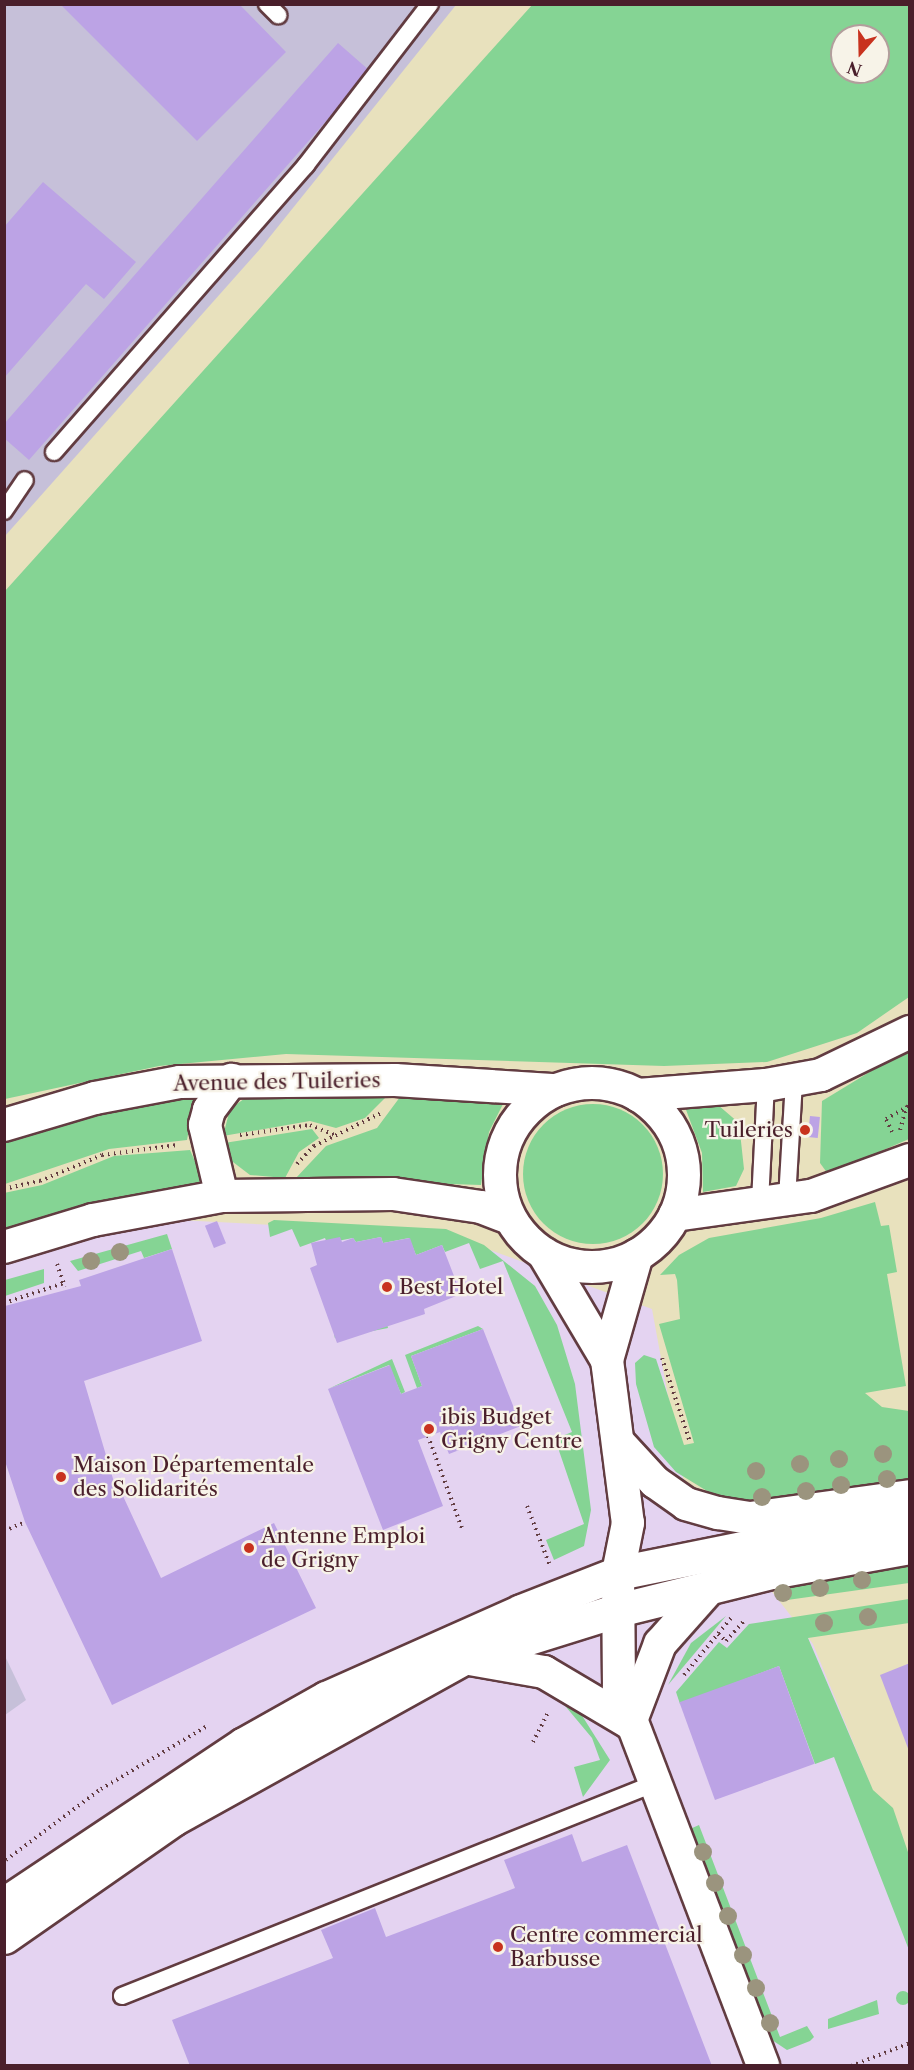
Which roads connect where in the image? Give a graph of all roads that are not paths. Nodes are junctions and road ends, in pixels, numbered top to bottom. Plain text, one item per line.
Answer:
1 (430, 4) edge
2 (54, 452) dead end
3 (25, 480) dead end
4 (4, 511) edge
5 (909, 1032) edge
6 (232, 1080) junction
7 (780, 1083) junction
8 (555, 1090) junction
9 (638, 1095) junction
10 (4, 1125) edge
11 (902, 1149) edge
12 (222, 1196) junction
13 (773, 1201) junction
14 (675, 1215) junction
15 (510, 1218) junction
16 (4, 1246) edge
17 (544, 1254) junction
18 (637, 1255) junction
19 (607, 1360) junction
20 (620, 1444) junction
21 (909, 1496) edge
22 (909, 1514) edge
23 (909, 1547) edge
24 (618, 1573) junction
25 (708, 1590) junction
26 (618, 1610) junction
27 (464, 1658) junction
28 (630, 1722) junction
29 (653, 1784) junction
30 (4, 1904) edge
31 (4, 1937) edge
32 (122, 1996) dead end
33 (763, 2066) edge

1 - 2 lane
3 - 4 lane
5 - 7 street
6 - 8 street, Avenue des Tuileries
6 - 10 street, Avenue des Tuileries
6 - 12 street
7 - 9 street
7 - 13 lane
7 - 13 lane
8 - 9 street
8 - 15 street
9 - 14 street
11 - 13 street
12 - 15 street
12 - 16 street
13 - 14 street
14 - 18 street
15 - 17 street
17 - 18 street
17 - 19 street
18 - 19 street
19 - 20 street
20 - 21 street
20 - 24 street
22 - 24 main road
23 - 25 main road
24 - 26 street
24 - 30 main road
25 - 26 main road
25 - 28 street
26 - 27 main road
26 - 28 street
27 - 28 street
27 - 31 main road
28 - 29 street
29 - 32 lane
29 - 33 street

